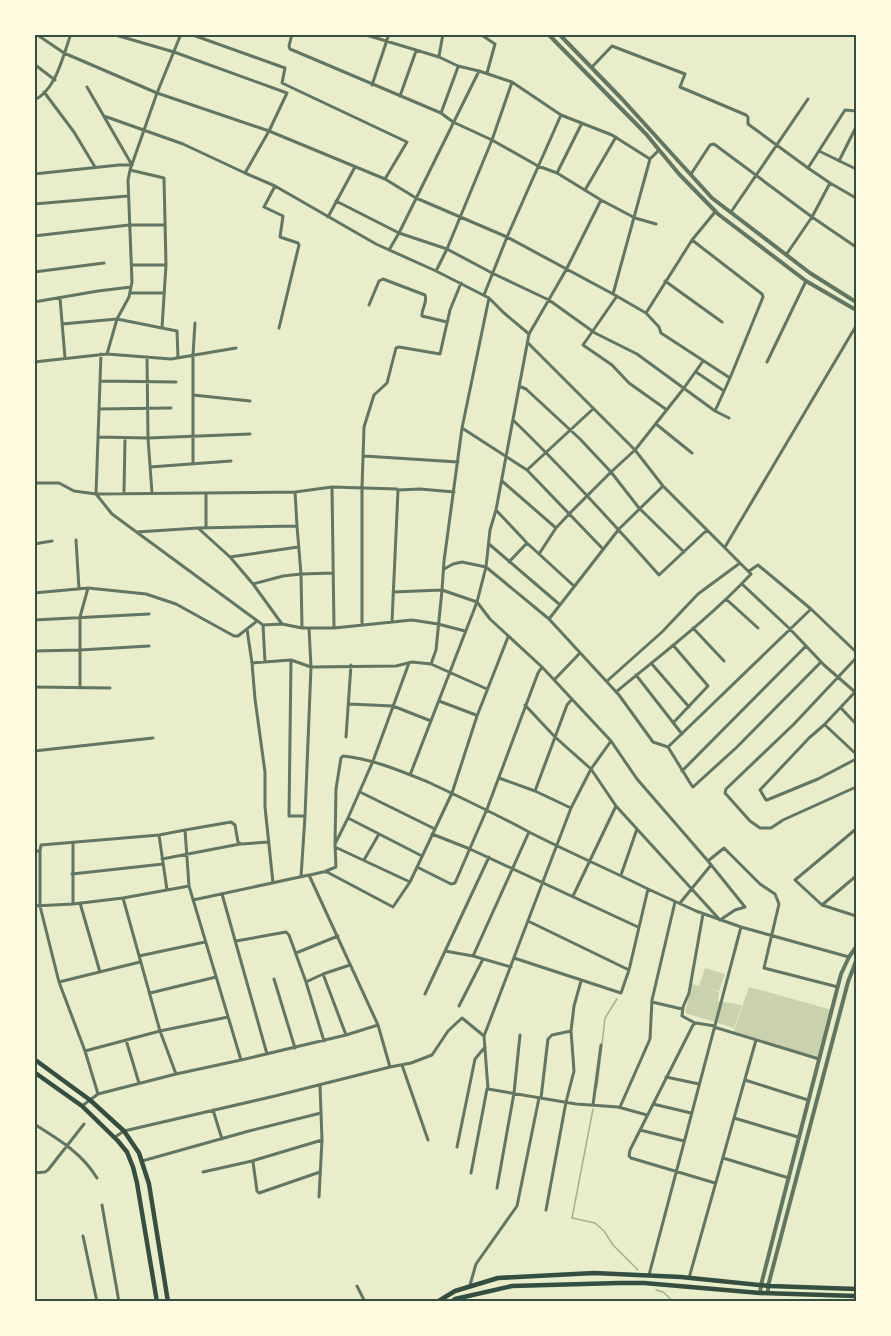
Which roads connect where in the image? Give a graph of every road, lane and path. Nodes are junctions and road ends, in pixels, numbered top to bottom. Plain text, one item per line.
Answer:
1 (36, 34) edge
2 (70, 34) edge
3 (112, 34) edge
4 (181, 34) edge
5 (190, 34) edge
6 (292, 34) edge
7 (363, 34) edge
8 (389, 34) edge
9 (443, 34) edge
10 (480, 34) edge
11 (548, 34) edge
12 (559, 34) edge
13 (387, 41) junction
14 (416, 51) junction
15 (174, 52) junction
16 (64, 53) junction
17 (439, 57) junction
18 (34, 64) edge
19 (458, 66) junction
20 (592, 68) junction
21 (479, 71) junction
22 (487, 73) junction
23 (55, 80) junction
24 (512, 82) junction
25 (372, 85) junction
26 (87, 87) dead end
27 (45, 92) junction
28 (157, 93) junction
29 (400, 96) junction
30 (808, 99) dead end
31 (34, 100) edge
32 (856, 111) edge
33 (441, 113) junction
34 (561, 115) junction
35 (104, 116) junction
36 (453, 122) junction
37 (582, 123) junction
38 (856, 127) edge
39 (145, 131) junction
40 (269, 131) junction
41 (616, 137) junction
42 (492, 140) junction
43 (777, 146) junction
44 (659, 150) junction
45 (819, 151) junction
46 (650, 159) junction
47 (838, 160) junction
48 (132, 165) junction
49 (355, 166) junction
50 (538, 166) junction
51 (94, 167) junction
52 (808, 168) junction
53 (856, 169) edge
54 (130, 170) junction
55 (245, 173) junction
56 (557, 173) junction
57 (34, 174) edge
58 (691, 175) junction
59 (757, 175) junction
60 (385, 178) junction
61 (830, 183) junction
62 (275, 186) junction
63 (585, 190) junction
64 (128, 196) junction
65 (416, 198) junction
66 (856, 198) edge
67 (601, 200) junction
68 (336, 201) junction
69 (34, 204) edge
70 (715, 212) junction
71 (731, 213) junction
72 (328, 217) junction
73 (460, 217) junction
74 (812, 217) junction
75 (634, 218) junction
76 (656, 224) dead end
77 (129, 225) junction
78 (165, 225) junction
79 (399, 233) junction
80 (34, 236) edge
81 (507, 237) junction
82 (692, 240) junction
83 (856, 247) edge
84 (447, 249) junction
85 (388, 250) junction
86 (786, 255) junction
87 (104, 263) dead end
88 (132, 265) junction
89 (165, 265) junction
90 (566, 270) junction
91 (436, 271) junction
92 (34, 272) edge
93 (492, 273) junction
94 (665, 281) junction
95 (806, 281) junction
96 (461, 283) junction
97 (131, 287) junction
98 (130, 293) junction
99 (164, 293) junction
100 (484, 295) junction
101 (615, 295) junction
102 (60, 298) junction
103 (489, 298) junction
104 (549, 300) junction
105 (34, 302) edge
106 (856, 302) edge
107 (369, 304) dead end
108 (856, 310) edge
109 (646, 313) junction
110 (117, 319) junction
111 (447, 322) junction
112 (722, 322) dead end
113 (195, 323) dead end
114 (62, 324) junction
115 (856, 326) edge
116 (162, 328) junction
117 (279, 328) dead end
118 (592, 331) junction
119 (529, 334) junction
120 (528, 343) junction
121 (237, 348) dead end
122 (101, 354) junction
123 (107, 354) junction
124 (193, 355) junction
125 (147, 357) junction
126 (65, 358) junction
127 (178, 358) junction
128 (703, 361) junction
129 (34, 362) edge
130 (767, 362) dead end
131 (695, 372) junction
132 (730, 378) junction
133 (100, 381) junction
134 (147, 381) junction
135 (176, 382) dead end
136 (519, 386) junction
137 (684, 388) junction
138 (724, 391) junction
139 (193, 395) junction
140 (250, 401) dead end
141 (148, 408) junction
142 (171, 408) dead end
143 (99, 409) junction
144 (593, 409) junction
145 (667, 410) junction
146 (715, 411) junction
147 (729, 418) dead end
148 (513, 420) junction
149 (656, 424) junction
150 (462, 428) junction
151 (569, 430) junction
152 (250, 434) dead end
153 (192, 436) junction
154 (98, 437) junction
155 (125, 438) junction
156 (148, 438) junction
157 (635, 450) junction
158 (547, 453) junction
159 (692, 453) dead end
160 (363, 456) junction
161 (507, 456) junction
162 (231, 461) dead end
163 (458, 462) junction
164 (193, 464) junction
165 (150, 466) junction
166 (527, 470) junction
167 (611, 471) junction
168 (502, 481) junction
169 (34, 483) edge
170 (663, 486) junction
171 (332, 487) junction
172 (362, 488) junction
173 (398, 490) junction
174 (295, 492) junction
175 (454, 492) junction
176 (152, 493) junction
177 (206, 493) junction
178 (96, 494) junction
179 (124, 494) junction
180 (587, 496) junction
181 (639, 508) junction
182 (496, 510) junction
183 (568, 514) junction
184 (297, 526) junction
185 (198, 528) junction
186 (206, 528) junction
187 (556, 528) junction
188 (619, 529) junction
189 (708, 530) junction
190 (136, 532) junction
191 (76, 540) dead end
192 (52, 541) dead end
193 (527, 543) junction
194 (34, 544) edge
195 (489, 544) junction
196 (298, 547) junction
197 (724, 547) junction
198 (603, 548) junction
199 (684, 552) junction
200 (539, 554) junction
201 (230, 557) junction
202 (509, 562) junction
203 (740, 563) junction
204 (486, 567) junction
205 (444, 569) junction
206 (749, 571) junction
207 (333, 573) junction
208 (301, 574) junction
209 (742, 584) junction
210 (253, 585) junction
211 (573, 586) junction
212 (87, 588) junction
213 (79, 589) junction
214 (442, 591) junction
215 (393, 592) junction
216 (34, 593) edge
217 (726, 599) junction
218 (477, 603) junction
219 (560, 604) junction
220 (811, 609) junction
221 (149, 614) dead end
222 (80, 617) junction
223 (549, 619) junction
224 (34, 620) edge
225 (257, 621) junction
226 (392, 622) junction
227 (282, 624) junction
228 (362, 624) junction
229 (438, 624) junction
230 (263, 626) junction
231 (302, 628) junction
232 (309, 628) junction
233 (334, 628) junction
234 (693, 628) junction
235 (758, 628) dead end
236 (246, 629) junction
237 (790, 629) junction
238 (465, 631) junction
239 (508, 637) junction
240 (673, 645) junction
241 (149, 646) dead end
242 (806, 646) junction
243 (80, 650) junction
244 (34, 651) edge
245 (856, 652) edge
246 (580, 654) junction
247 (856, 658) edge
248 (291, 660) junction
249 (724, 661) dead end
250 (265, 662) junction
251 (821, 662) junction
252 (252, 663) junction
253 (409, 663) junction
254 (651, 663) junction
255 (431, 664) junction
256 (351, 666) junction
257 (311, 667) junction
258 (542, 667) junction
259 (450, 673) junction
260 (636, 675) junction
261 (838, 678) junction
262 (555, 679) junction
263 (607, 681) junction
264 (34, 687) edge
265 (80, 688) junction
266 (110, 688) dead end
267 (488, 689) junction
268 (616, 692) junction
269 (856, 693) edge
270 (572, 699) junction
271 (438, 701) junction
272 (349, 704) junction
273 (525, 705) junction
274 (393, 706) junction
275 (689, 707) junction
276 (840, 708) junction
277 (477, 716) junction
278 (431, 721) junction
279 (673, 723) junction
280 (856, 724) edge
281 (824, 725) junction
282 (682, 734) junction
283 (346, 737) dead end
284 (555, 737) junction
285 (153, 738) dead end
286 (611, 741) junction
287 (668, 747) junction
288 (34, 751) edge
289 (856, 754) edge
290 (856, 759) edge
291 (373, 761) junction
292 (591, 769) junction
293 (682, 771) junction
294 (410, 775) junction
295 (499, 778) junction
296 (856, 787) edge
297 (535, 791) junction
298 (360, 792) junction
299 (452, 793) junction
300 (616, 806) junction
301 (571, 808) junction
302 (487, 810) junction
303 (305, 816) junction
304 (348, 818) junction
305 (434, 828) junction
306 (637, 829) junction
307 (856, 829) edge
308 (185, 830) junction
309 (529, 832) junction
310 (379, 834) junction
311 (432, 834) junction
312 (159, 835) junction
313 (73, 842) junction
314 (269, 842) junction
315 (241, 844) junction
316 (335, 845) junction
317 (556, 846) junction
318 (470, 849) junction
319 (34, 850) edge
320 (40, 851) junction
321 (187, 854) junction
322 (423, 856) junction
323 (489, 857) junction
324 (162, 859) junction
325 (364, 860) junction
326 (590, 861) junction
327 (709, 863) junction
328 (163, 864) junction
329 (417, 867) junction
330 (512, 868) junction
331 (325, 872) junction
332 (72, 874) junction
333 (309, 875) junction
334 (620, 876) junction
335 (856, 876) edge
336 (301, 877) junction
337 (34, 879) edge
338 (40, 880) junction
339 (410, 882) junction
340 (543, 882) junction
341 (273, 883) junction
342 (189, 886) junction
343 (692, 888) junction
344 (648, 889) junction
345 (167, 890) junction
346 (222, 894) junction
347 (573, 896) junction
348 (123, 898) junction
349 (193, 900) junction
350 (80, 903) junction
351 (677, 903) junction
352 (73, 904) junction
353 (822, 905) junction
354 (34, 906) edge
355 (40, 906) junction
356 (703, 914) junction
357 (856, 916) edge
358 (720, 920) junction
359 (528, 921) junction
360 (638, 927) junction
361 (741, 927) junction
362 (338, 936) junction
363 (771, 936) junction
364 (236, 941) junction
365 (205, 942) junction
366 (856, 947) edge
367 (445, 951) junction
368 (296, 953) junction
369 (139, 956) junction
370 (472, 956) junction
371 (849, 957) junction
372 (513, 958) junction
373 (483, 959) junction
374 (856, 961) edge
375 (140, 962) junction
376 (351, 965) junction
377 (511, 967) junction
378 (629, 970) junction
379 (100, 972) junction
380 (323, 974) junction
381 (216, 977) junction
382 (274, 979) dead end
383 (581, 981) junction
384 (59, 982) junction
385 (306, 982) junction
386 (838, 987) junction
387 (150, 994) junction
388 (425, 994) dead end
389 (651, 1002) junction
390 (459, 1006) dead end
391 (682, 1009) junction
392 (228, 1017) junction
393 (695, 1023) junction
394 (378, 1025) junction
395 (714, 1027) junction
396 (160, 1031) junction
397 (571, 1031) junction
398 (346, 1035) junction
399 (520, 1035) dead end
400 (484, 1036) junction
401 (126, 1040) junction
402 (756, 1040) junction
403 (324, 1041) junction
404 (601, 1045) dead end
405 (485, 1047) junction
406 (295, 1048) junction
407 (85, 1051) junction
408 (267, 1054) junction
409 (34, 1059) edge
410 (819, 1059) junction
411 (241, 1060) junction
412 (402, 1065) junction
413 (390, 1067) junction
414 (34, 1072) edge
415 (176, 1074) junction
416 (666, 1077) junction
417 (745, 1080) junction
418 (139, 1083) junction
419 (699, 1084) junction
420 (320, 1085) junction
421 (488, 1089) junction
422 (514, 1093) junction
423 (98, 1094) junction
424 (540, 1098) junction
425 (90, 1100) junction
426 (808, 1100) junction
427 (566, 1102) junction
428 (653, 1104) junction
429 (593, 1105) junction
430 (82, 1106) junction
431 (620, 1107) junction
432 (213, 1110) junction
433 (321, 1113) junction
434 (691, 1113) junction
435 (648, 1115) junction
436 (734, 1118) junction
437 (34, 1124) edge
438 (84, 1124) dead end
439 (124, 1131) junction
440 (640, 1131) junction
441 (115, 1137) junction
442 (798, 1137) junction
443 (222, 1139) junction
444 (322, 1140) junction
445 (428, 1140) dead end
446 (684, 1141) junction
447 (68, 1146) junction
448 (457, 1148) dead end
449 (723, 1158) junction
450 (142, 1161) junction
451 (252, 1161) junction
452 (203, 1172) dead end
453 (320, 1172) junction
454 (676, 1172) junction
455 (34, 1173) edge
456 (471, 1173) dead end
457 (97, 1178) dead end
458 (789, 1178) junction
459 (715, 1183) junction
460 (497, 1188) dead end
461 (319, 1197) dead end
462 (102, 1205) dead end
463 (546, 1210) dead end
464 (83, 1236) dead end
465 (147, 1241) junction
466 (158, 1241) junction
467 (649, 1275) junction
468 (689, 1278) junction
469 (761, 1285) junction
470 (357, 1286) dead end
471 (768, 1286) junction
472 (469, 1287) junction
473 (856, 1289) edge
474 (760, 1293) junction
475 (768, 1293) junction
476 (856, 1296) edge
477 (97, 1302) edge
478 (119, 1302) edge
479 (157, 1302) edge
480 (168, 1302) edge
481 (365, 1302) edge
482 (437, 1302) edge
483 (451, 1302) edge

1 - 16 street
2 - 16 street
3 - 15 street
4 - 15 street
5 - 60 street
6 - 25 street
7 - 13 street
8 - 13 street
9 - 17 street
10 - 22 street
11 - 44 street
12 - 20 street
13 - 14 street
13 - 25 street
14 - 17 street
14 - 29 street
15 - 28 street
15 - 40 street
16 - 23 street
16 - 28 street
17 - 19 street
18 - 23 street
19 - 21 street
19 - 33 street
20 - 43 street
20 - 58 street
21 - 22 street
21 - 36 street
22 - 24 street
23 - 27 street
24 - 34 street
24 - 42 street
25 - 29 street
26 - 35 street
27 - 31 street
27 - 51 street
28 - 39 street
28 - 40 street
29 - 33 street
30 - 43 street
32 - 45 street
33 - 36 street
34 - 37 street
34 - 50 street
35 - 39 street
35 - 48 street
36 - 42 street
36 - 65 street
37 - 41 street
37 - 56 street
38 - 47 street
39 - 48 street
39 - 55 street
40 - 49 street
40 - 55 street
41 - 46 street
41 - 63 street
42 - 50 street
42 - 73 street
43 - 52 street
43 - 59 street
44 - 46 street
44 - 70 street
45 - 47 street
45 - 52 street
46 - 75 street
47 - 53 street
48 - 51 street
48 - 54 street
49 - 60 street
49 - 68 street
50 - 56 street
50 - 81 street
51 - 57 street
52 - 61 street
54 - 64 street
54 - 78 street
55 - 62 street
56 - 63 street
58 - 59 street
58 - 71 street
59 - 71 street
59 - 74 street
60 - 65 street
61 - 66 street
61 - 74 street
62 - 72 street
62 - 117 street
63 - 67 street
64 - 69 street
64 - 77 street
65 - 73 street
65 - 79 street
67 - 75 street
67 - 90 street
68 - 72 street
68 - 79 street
70 - 82 street
70 - 95 street
71 - 86 street
72 - 85 street
73 - 81 street
73 - 84 street
74 - 83 street
74 - 86 street
75 - 76 street
75 - 101 street
77 - 78 street
77 - 80 street
77 - 88 street
78 - 89 street
79 - 84 street
79 - 85 street
81 - 90 street
81 - 93 street
82 - 94 street
82 - 132 street
84 - 91 street
84 - 93 street
85 - 91 street
86 - 106 street
87 - 92 street
88 - 89 street
88 - 97 street
89 - 99 street
90 - 101 street
90 - 104 street
91 - 96 street
93 - 100 street
93 - 104 street
94 - 109 street
94 - 112 street
95 - 108 street
95 - 130 street
96 - 100 street
96 - 111 street
97 - 98 street
97 - 102 street
98 - 99 street
98 - 110 street
99 - 116 street
100 - 103 street
101 - 109 street
101 - 118 street
102 - 105 street
102 - 114 street
103 - 119 street
103 - 150 street
104 - 118 street
104 - 119 street
107 - 111 street
109 - 128 street
110 - 114 street
110 - 116 street
110 - 123 street
111 - 160 street
113 - 124 street
114 - 126 street
115 - 197 street
116 - 127 street
118 - 137 street
118 - 145 street
119 - 120 street
120 - 136 street
120 - 144 street
121 - 124 street
122 - 123 street
122 - 126 street
122 - 133 street
123 - 125 street
124 - 127 street
124 - 139 street
125 - 127 street
125 - 134 street
126 - 129 street
128 - 131 street
128 - 132 street
131 - 137 street
131 - 138 street
132 - 138 street
133 - 134 street
133 - 143 street
134 - 135 street
134 - 141 street
136 - 148 street
136 - 151 street
137 - 145 street
137 - 146 street
138 - 146 street
139 - 140 street
139 - 153 street
141 - 142 street
141 - 143 street
141 - 156 street
143 - 154 street
144 - 151 street
144 - 157 street
145 - 149 street
146 - 147 street
148 - 158 street
148 - 161 street
149 - 157 street
149 - 159 street
150 - 161 street
150 - 163 street
151 - 158 street
151 - 167 street
152 - 153 street
153 - 156 street
153 - 164 street
154 - 155 street
154 - 178 street
155 - 156 street
155 - 179 street
156 - 165 street
157 - 167 street
157 - 170 street
158 - 166 street
158 - 180 street
160 - 163 street
160 - 172 street
161 - 166 street
161 - 168 street
162 - 164 street
163 - 175 street
164 - 165 street
165 - 176 street
166 - 183 street
167 - 180 street
167 - 181 street
168 - 182 street
168 - 187 street
169 - 178 street
170 - 181 street
170 - 189 street
171 - 172 street
171 - 174 street
171 - 207 street
172 - 173 street
172 - 228 street
173 - 175 street
173 - 215 street
174 - 177 street
174 - 184 street
175 - 205 street
176 - 177 street
176 - 179 street
177 - 186 street
178 - 179 street
178 - 190 street
180 - 183 street
180 - 188 street
181 - 188 street
181 - 199 street
182 - 193 street
182 - 195 street
183 - 187 street
183 - 198 street
184 - 186 street
184 - 196 street
185 - 186 street
185 - 190 street
185 - 201 street
187 - 200 street
188 - 198 street
188 - 199 street
189 - 197 street
189 - 199 street
190 - 225 street
191 - 213 street
192 - 194 street
193 - 200 street
193 - 202 street
195 - 202 street
195 - 204 street
196 - 201 street
196 - 208 street
197 - 203 street
198 - 211 street
200 - 211 street
201 - 210 street
202 - 219 street
203 - 206 street
203 - 263 street
204 - 205 street
204 - 218 street
204 - 223 street
205 - 214 street
206 - 209 street
206 - 220 street
207 - 208 street
207 - 233 street
208 - 210 street
208 - 231 street
209 - 217 street
209 - 237 street
210 - 227 street
211 - 219 street
212 - 213 street
212 - 222 street
212 - 236 street
213 - 216 street
214 - 215 street
214 - 218 street
214 - 229 street
215 - 226 street
217 - 234 street
217 - 235 street
218 - 238 street
218 - 239 street
219 - 223 street
220 - 237 street
220 - 245 street
221 - 222 street
222 - 224 street
222 - 243 street
223 - 246 street
225 - 230 street
225 - 236 street
226 - 228 street
226 - 229 street
227 - 230 street
227 - 231 street
228 - 233 street
229 - 238 street
229 - 255 street
230 - 250 street
231 - 232 street
232 - 233 street
232 - 257 street
234 - 240 street
234 - 249 street
236 - 252 street
237 - 242 street
237 - 282 street
238 - 259 street
239 - 258 street
239 - 267 street
240 - 254 street
240 - 275 street
241 - 243 street
242 - 251 street
242 - 293 street
243 - 244 street
243 - 265 street
246 - 262 street
246 - 263 street
247 - 261 street
248 - 250 street
248 - 257 street
248 - 303 street
250 - 252 street
251 - 261 street
251 - 293 street
252 - 314 street
253 - 255 street
253 - 256 street
253 - 274 street
254 - 260 street
254 - 275 street
255 - 259 street
256 - 257 street
256 - 272 street
257 - 303 street
258 - 262 street
258 - 273 street
259 - 267 street
259 - 271 street
260 - 268 street
260 - 279 street
261 - 269 street
261 - 296 street
262 - 270 street
263 - 268 street
264 - 265 street
265 - 266 street
267 - 277 street
268 - 287 street
269 - 276 street
270 - 284 street
270 - 286 street
271 - 277 street
271 - 278 street
272 - 274 street
272 - 283 street
273 - 284 street
273 - 295 street
274 - 278 street
274 - 291 street
275 - 279 street
276 - 280 street
276 - 281 street
277 - 299 street
278 - 294 street
279 - 282 street
281 - 289 street
281 - 290 street
282 - 287 street
284 - 292 street
284 - 297 street
285 - 288 street
286 - 292 street
286 - 327 street
287 - 293 street
291 - 294 street
291 - 298 street
291 - 316 street
292 - 300 street
292 - 301 street
294 - 299 street
295 - 297 street
295 - 302 street
297 - 301 street
298 - 304 street
298 - 305 street
299 - 302 street
299 - 305 street
300 - 306 street
300 - 326 street
301 - 317 street
302 - 309 street
302 - 318 street
303 - 336 street
304 - 310 street
304 - 316 street
305 - 311 street
306 - 334 street
306 - 343 street
307 - 353 street
308 - 312 street
308 - 315 street
308 - 321 street
309 - 317 street
309 - 330 street
310 - 322 street
310 - 325 street
311 - 318 street
311 - 322 street
312 - 313 street
312 - 324 street
313 - 320 street
313 - 332 street
314 - 315 street
314 - 341 street
315 - 321 street
316 - 325 street
316 - 331 street
317 - 326 street
317 - 340 street
318 - 323 street
318 - 329 street
319 - 320 street
320 - 338 street
321 - 324 street
321 - 342 street
322 - 329 street
323 - 330 street
323 - 367 street
324 - 328 street
325 - 339 street
326 - 334 street
326 - 347 street
327 - 343 street
327 - 358 street
327 - 363 street
328 - 332 street
328 - 345 street
329 - 339 street
330 - 340 street
330 - 370 street
331 - 333 street
331 - 339 street
332 - 352 street
333 - 336 street
333 - 362 street
334 - 344 street
335 - 353 street
336 - 341 street
337 - 338 street
338 - 355 street
340 - 347 street
340 - 359 street
341 - 346 street
342 - 345 street
342 - 349 street
343 - 351 street
343 - 358 street
344 - 351 street
344 - 360 street
345 - 348 street
346 - 349 street
346 - 364 street
347 - 360 street
348 - 350 street
348 - 369 street
349 - 365 street
350 - 352 street
350 - 379 street
351 - 356 street
351 - 389 street
352 - 355 street
353 - 357 street
354 - 355 street
355 - 384 street
356 - 358 street
356 - 391 street
358 - 361 street
359 - 372 street
359 - 378 street
360 - 378 street
361 - 363 street
361 - 395 street
362 - 368 street
362 - 376 street
363 - 371 street
363 - 386 street
364 - 368 street
364 - 408 street
365 - 369 street
365 - 381 street
366 - 371 street
367 - 370 street
367 - 388 street
368 - 385 street
369 - 375 street
370 - 373 street
371 - 386 street
372 - 377 street
372 - 383 street
373 - 377 street
373 - 390 street
374 - 471 street
375 - 379 street
375 - 387 street
376 - 380 street
376 - 394 street
377 - 400 street
378 - 383 street
379 - 384 street
380 - 385 street
380 - 398 street
381 - 387 street
381 - 392 street
382 - 406 street
383 - 397 street
384 - 407 street
385 - 403 street
386 - 410 street
387 - 396 street
389 - 391 street
389 - 431 street
391 - 393 street
392 - 396 street
392 - 411 street
393 - 395 street
393 - 416 street
394 - 398 street
394 - 413 street
395 - 402 street
395 - 419 street
396 - 401 street
396 - 415 street
397 - 424 street
397 - 427 street
398 - 403 street
399 - 422 street
400 - 405 street
400 - 412 street
401 - 407 street
401 - 418 street
402 - 410 street
402 - 417 street
403 - 406 street
404 - 429 street
405 - 421 street
405 - 448 street
406 - 408 street
407 - 423 street
408 - 411 street
409 - 425 main road
410 - 426 street
411 - 415 street
412 - 413 street
412 - 445 street
413 - 420 street
414 - 430 main road
415 - 418 street
416 - 419 street
416 - 428 street
417 - 426 street
417 - 436 street
418 - 423 street
419 - 434 street
420 - 432 street
420 - 433 street
421 - 422 street
421 - 456 street
422 - 424 street
422 - 460 street
423 - 425 street
424 - 427 street
424 - 472 street
425 - 430 street
425 - 439 main road
426 - 442 street
427 - 429 street
427 - 463 street
428 - 434 street
428 - 435 street
429 - 431 street
430 - 441 main road
431 - 435 street
432 - 439 street
432 - 443 street
433 - 443 street
433 - 444 street
434 - 446 street
435 - 440 street
436 - 442 street
436 - 449 street
437 - 447 street
438 - 447 street
439 - 441 street
439 - 450 main road
440 - 446 street
440 - 454 street
441 - 465 main road
442 - 458 street
443 - 450 street
444 - 451 street
444 - 453 street
446 - 454 street
447 - 455 street
447 - 457 street
449 - 458 street
449 - 459 street
450 - 466 main road
451 - 452 street
451 - 453 street
453 - 461 street
454 - 459 street
454 - 467 street
458 - 469 street
459 - 468 street
462 - 478 street
464 - 477 street
465 - 466 main road
465 - 479 main road
466 - 480 main road
467 - 468 main road
467 - 472 main road
468 - 469 main road
469 - 471 main road
469 - 474 street
470 - 481 street
471 - 473 main road
471 - 475 street
472 - 482 main road
474 - 475 main road
474 - 483 main road
475 - 476 main road

